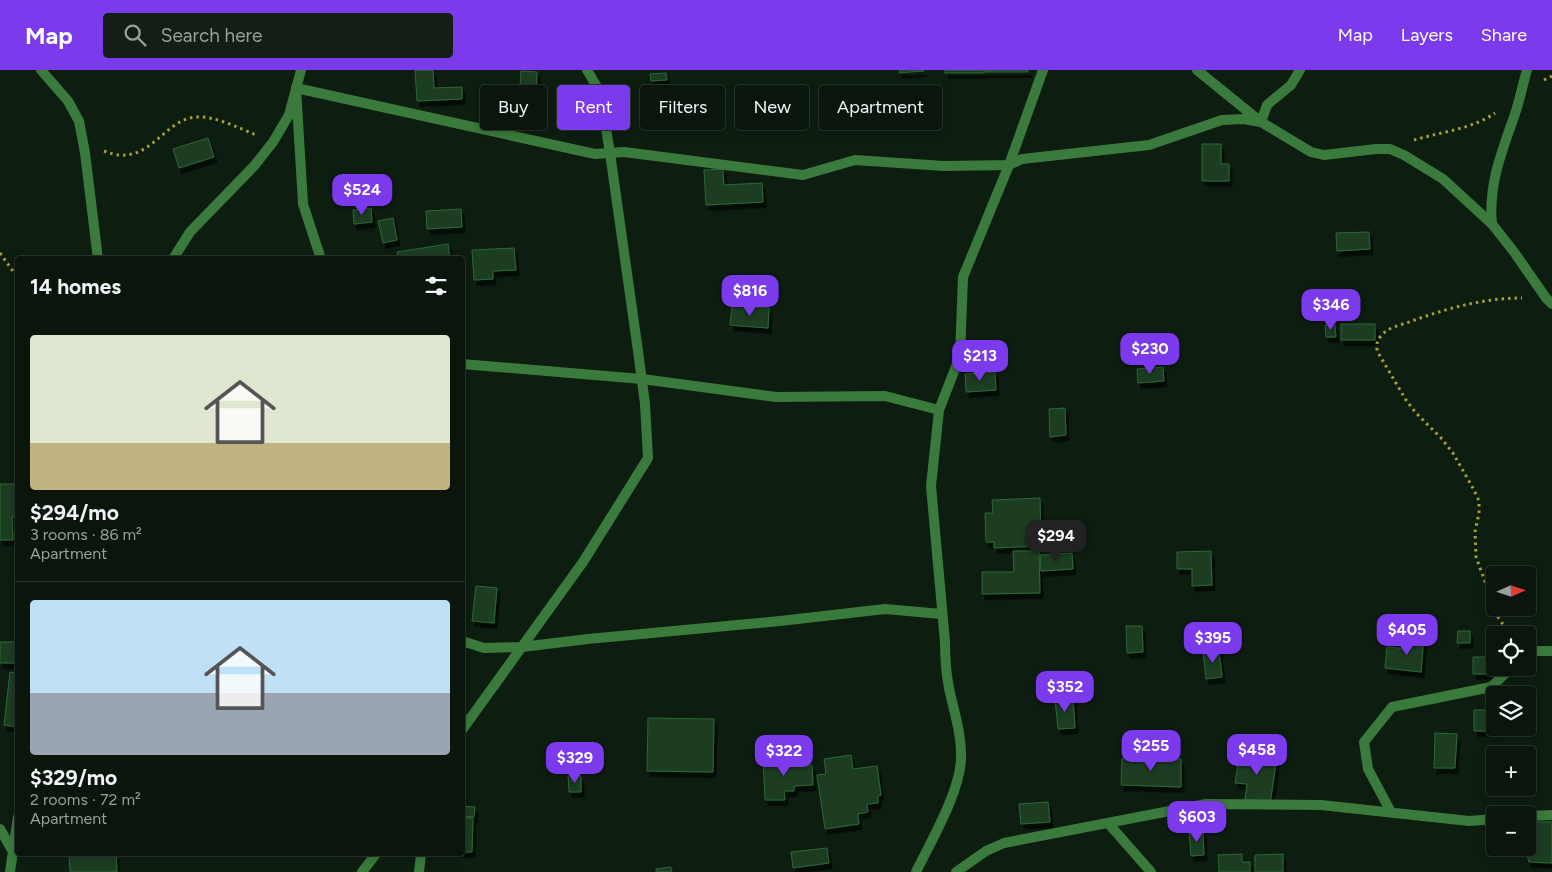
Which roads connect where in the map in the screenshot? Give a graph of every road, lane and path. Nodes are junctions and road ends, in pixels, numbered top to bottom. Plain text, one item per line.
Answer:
1 (301, 70) edge
2 (587, 70) edge
3 (1043, 70) edge
4 (1197, 70) edge
5 (1300, 70) edge
6 (1527, 70) edge
7 (45, 72) edge
8 (296, 88) junction
9 (1521, 94) junction
10 (1261, 122) junction
11 (80, 131) junction
12 (273, 142) junction
13 (1376, 149) junction
14 (610, 153) junction
15 (1009, 165) junction
16 (1492, 224) junction
17 (0, 254) edge
18 (98, 256) edge
19 (175, 256) edge
20 (320, 256) edge
21 (15, 274) edge
22 (1549, 301) edge
23 (465, 364) edge
24 (642, 379) junction
25 (938, 410) junction
26 (942, 614) junction
27 (1504, 626) edge
28 (465, 642) edge
29 (522, 647) junction
30 (1552, 650) edge
31 (1536, 651) edge
32 (1503, 676) edge
33 (465, 726) edge
34 (1391, 812) junction
35 (1552, 815) edge
36 (1536, 816) edge
37 (1486, 819) edge
38 (1108, 823) junction
39 (0, 829) edge
40 (15, 834) edge
41 (12, 850) junction
42 (374, 856) edge
43 (421, 856) edge
44 (10, 872) edge
45 (362, 872) edge
46 (419, 872) edge
47 (916, 872) edge
48 (956, 872) edge
49 (1152, 872) edge

1 - 8 street
2 - 14 street
3 - 15 street
4 - 10 street
5 - 10 street
6 - 9 street
7 - 11 street
8 - 12 street
8 - 14 street
8 - 20 street
9 - 13 path
9 - 16 street
10 - 13 street
10 - 15 street
11 - 12 path
11 - 18 street
12 - 19 street
13 - 16 street
14 - 15 street
14 - 24 street
15 - 25 street
16 - 22 street
17 - 21 path
22 - 27 path
23 - 24 street
24 - 25 street
24 - 29 street
25 - 26 street
26 - 29 street
26 - 47 street
28 - 29 street
29 - 33 street
30 - 31 street
32 - 34 street
34 - 37 street
34 - 38 street
35 - 36 street
38 - 48 street
38 - 49 street
39 - 41 street
40 - 41 street
41 - 44 street
42 - 45 street
43 - 46 street

